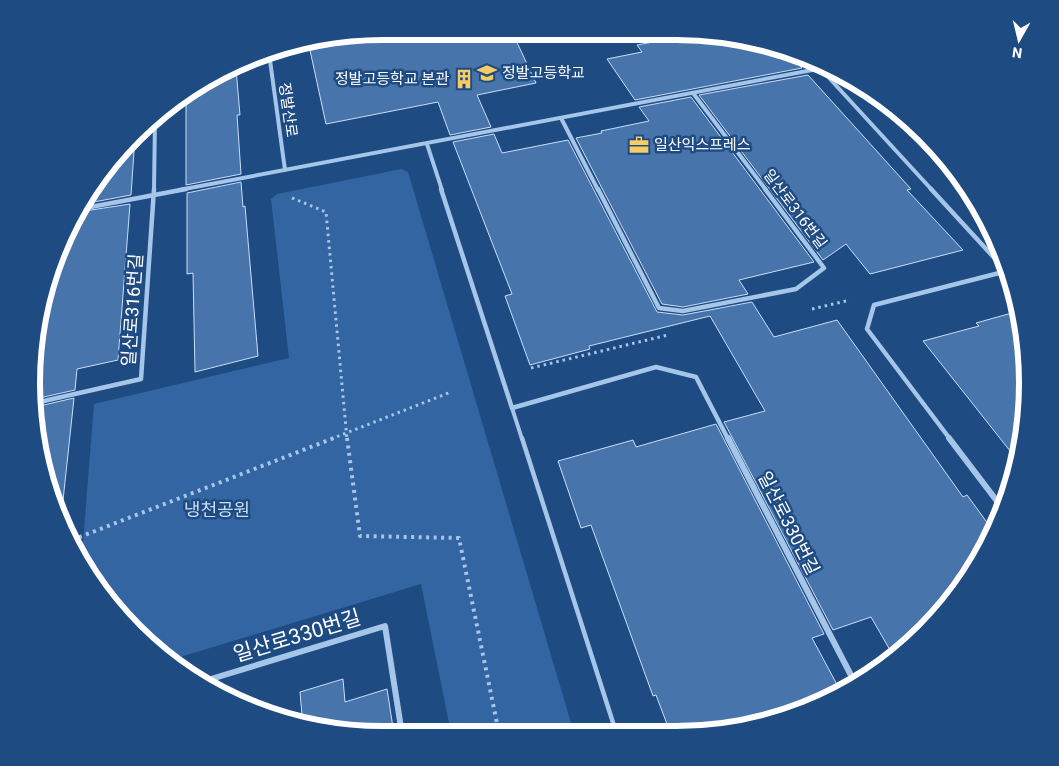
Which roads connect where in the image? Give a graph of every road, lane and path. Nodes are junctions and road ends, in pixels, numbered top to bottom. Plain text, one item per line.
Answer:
1 (270, 59) edge
2 (815, 69) edge
3 (827, 75) edge
4 (693, 93) junction
5 (561, 118) junction
6 (155, 127) edge
7 (427, 144) junction
8 (285, 170) junction
9 (154, 195) junction
10 (292, 198) dead end
11 (88, 207) edge
12 (996, 260) edge
13 (1001, 275) edge
14 (450, 392) dead end
15 (41, 402) edge
16 (512, 408) junction
17 (347, 433) junction
18 (997, 503) edge
19 (77, 538) edge
20 (852, 677) edge
21 (210, 679) edge
22 (401, 726) edge
23 (498, 726) edge
24 (614, 726) edge

1 - 8 street, 정발산로
2 - 4 street
3 - 12 street
4 - 5 street
4 - 5 street, 일산로316번길
5 - 7 street
6 - 9 street, 일산로316번길
7 - 8 street
7 - 16 street
8 - 9 street
9 - 11 street
9 - 15 street, 일산로316번길
10 - 17 path
13 - 18 street
14 - 17 path
16 - 20 street, 일산로330번길
16 - 24 lane
17 - 19 path
17 - 23 path
21 - 22 street, 일산로330번길

